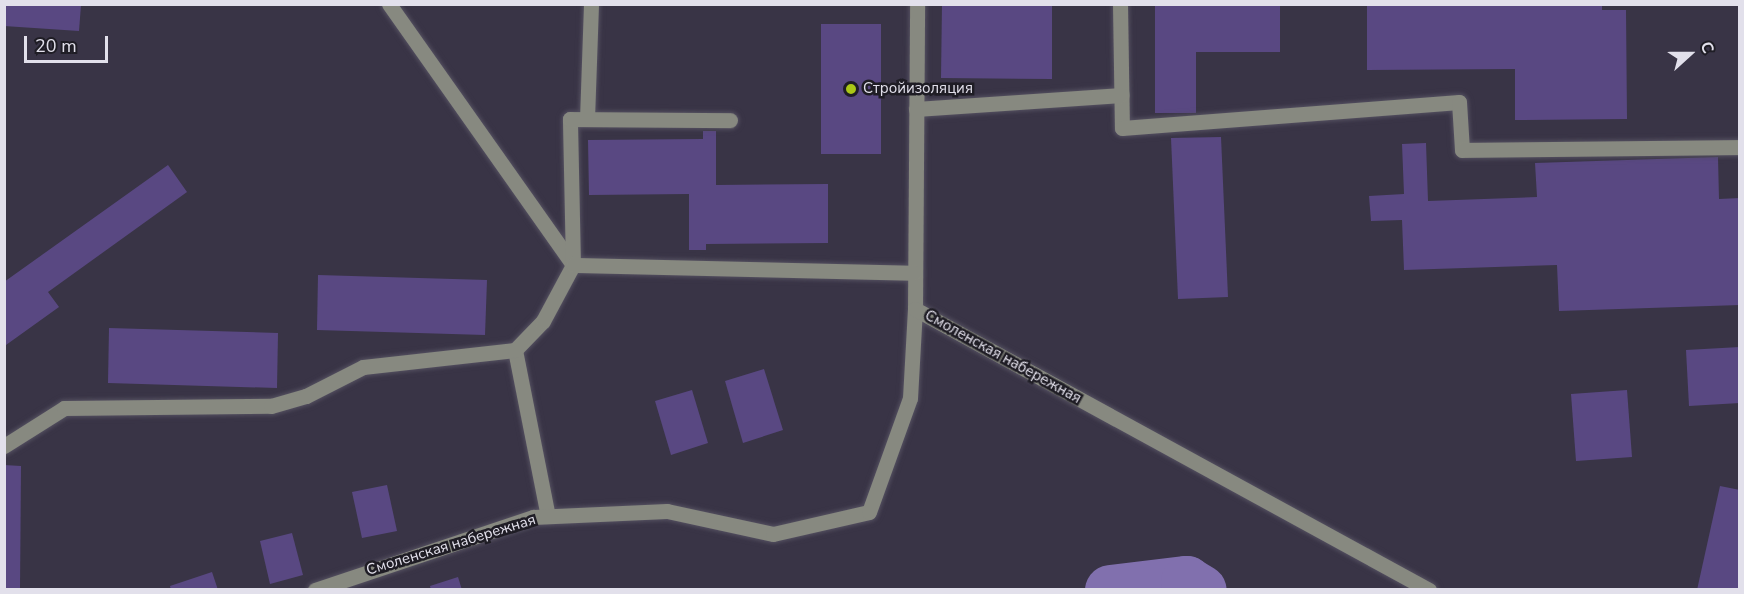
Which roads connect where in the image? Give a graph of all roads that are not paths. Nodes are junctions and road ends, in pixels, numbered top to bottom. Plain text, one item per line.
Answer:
1 (389, 4) edge
2 (591, 4) edge
3 (917, 4) edge
4 (1120, 4) edge
5 (1122, 95) junction
6 (916, 109) junction
7 (587, 119) junction
8 (730, 120) dead end
9 (1740, 147) edge
10 (573, 265) junction
11 (915, 273) junction
12 (915, 309) junction
13 (515, 350) junction
14 (4, 446) edge
15 (548, 516) junction
16 (315, 590) edge
17 (1429, 590) edge

1 - 10 street
2 - 7 street
3 - 6 street
4 - 5 street
5 - 6 street
5 - 9 street
6 - 11 street
7 - 8 street
7 - 10 street
10 - 11 street
10 - 13 street
11 - 12 street
12 - 15 street, Смоленская набережная
12 - 17 street, Смоленская набережная
13 - 14 street
13 - 15 street
15 - 16 street, Смоленская набережная

